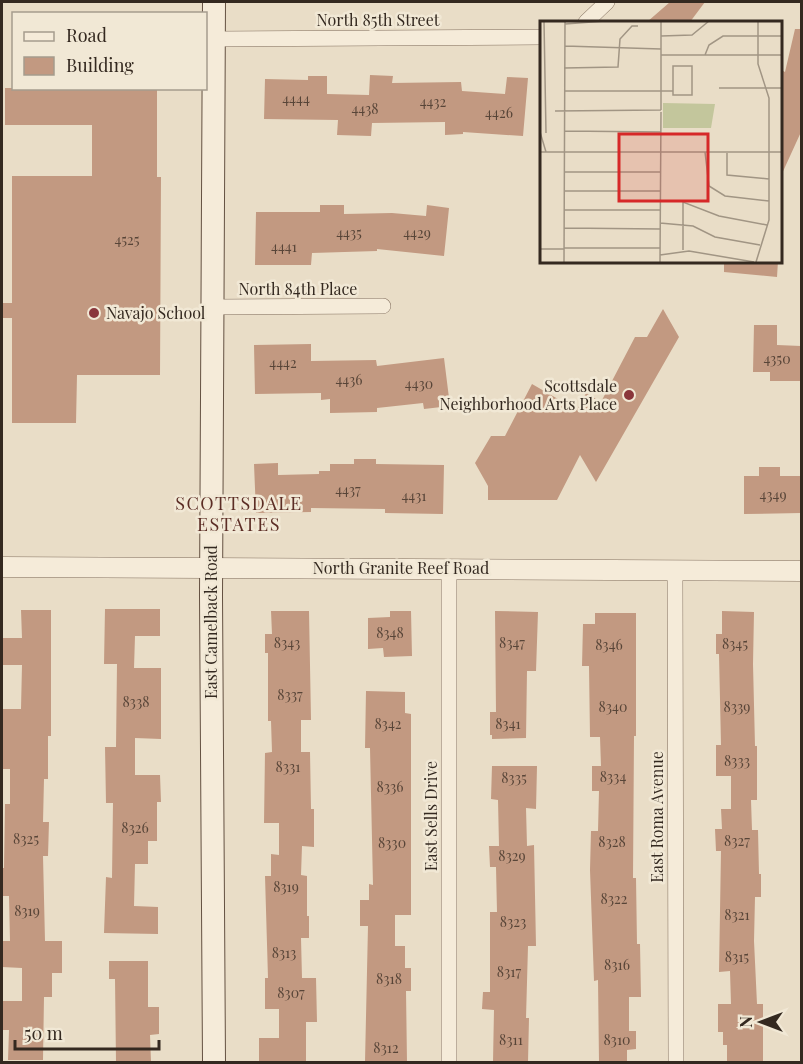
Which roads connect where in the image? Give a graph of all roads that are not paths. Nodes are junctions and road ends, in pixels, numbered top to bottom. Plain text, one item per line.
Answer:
1 (214, 2) edge
2 (607, 2) edge
3 (587, 21) edge
4 (540, 37) edge
5 (214, 39) junction
6 (383, 306) dead end
7 (212, 307) junction
8 (2, 567) edge
9 (211, 567) junction
10 (449, 569) junction
11 (675, 571) junction
12 (801, 572) edge
13 (214, 1062) edge
14 (449, 1062) edge
15 (676, 1062) edge

1 - 5 main road, East Camelback Road
2 - 3 street
4 - 5 street, North 85th Street
5 - 7 main road, East Camelback Road
6 - 7 street, North 84th Place
7 - 9 main road, East Camelback Road
8 - 9 street, North Granite Reef Road
9 - 10 street, North Granite Reef Road
9 - 13 main road, East Camelback Road
10 - 11 street, North Granite Reef Road
10 - 14 street, East Sells Drive
11 - 12 street, North Granite Reef Road
11 - 15 street, East Roma Avenue

